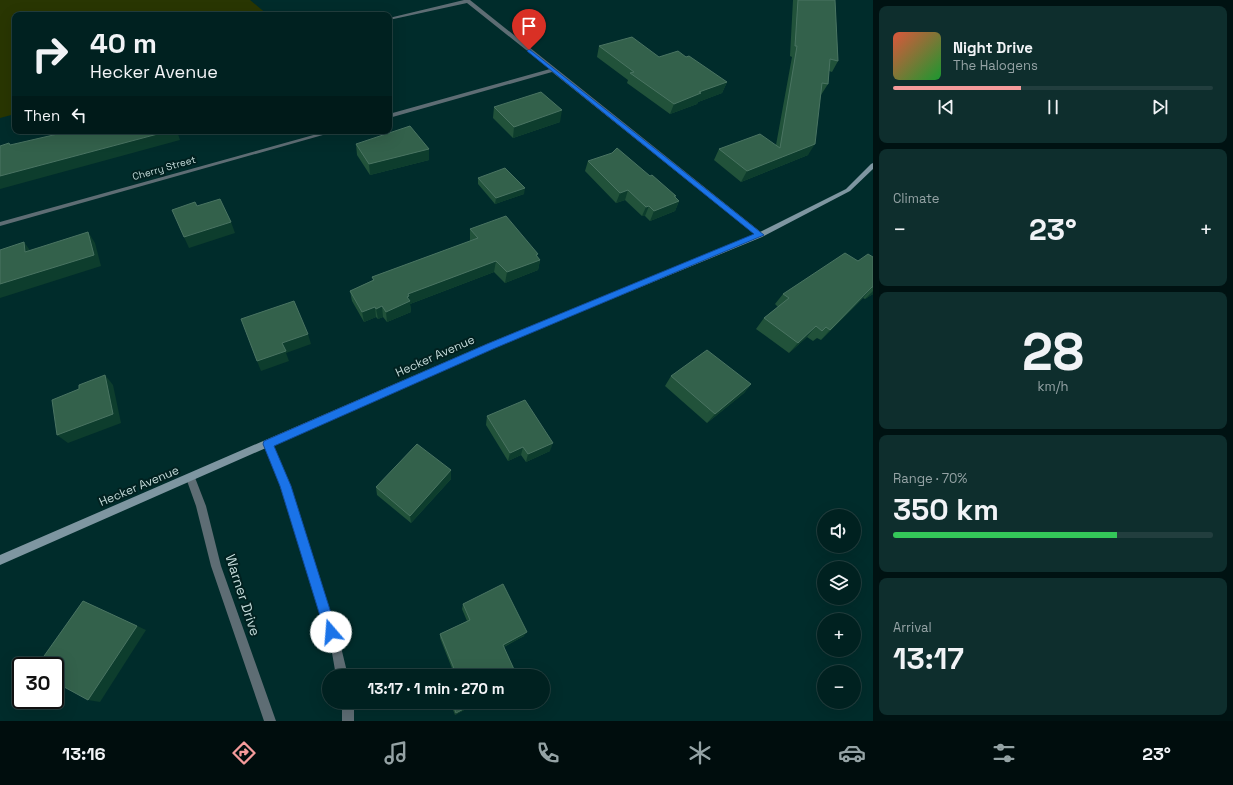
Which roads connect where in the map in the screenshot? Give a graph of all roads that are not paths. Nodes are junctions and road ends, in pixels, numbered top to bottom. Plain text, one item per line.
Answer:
1 (467, 1) edge
2 (392, 18) edge
3 (553, 70) junction
4 (392, 115) edge
5 (323, 134) edge
6 (873, 165) edge
7 (0, 224) edge
8 (760, 235) junction
9 (268, 444) junction
10 (191, 478) junction
11 (0, 560) edge
12 (341, 669) edge
13 (348, 709) edge
14 (270, 721) edge
15 (348, 721) edge

1 - 2 street
1 - 3 street
3 - 4 street
3 - 8 street
5 - 7 street, Cherry Street
6 - 8 street, Hecker Avenue
8 - 9 street, Hecker Avenue
9 - 10 street, Hecker Avenue
9 - 12 street
10 - 11 street, Hecker Avenue
10 - 14 street, Warner Drive
13 - 15 street

